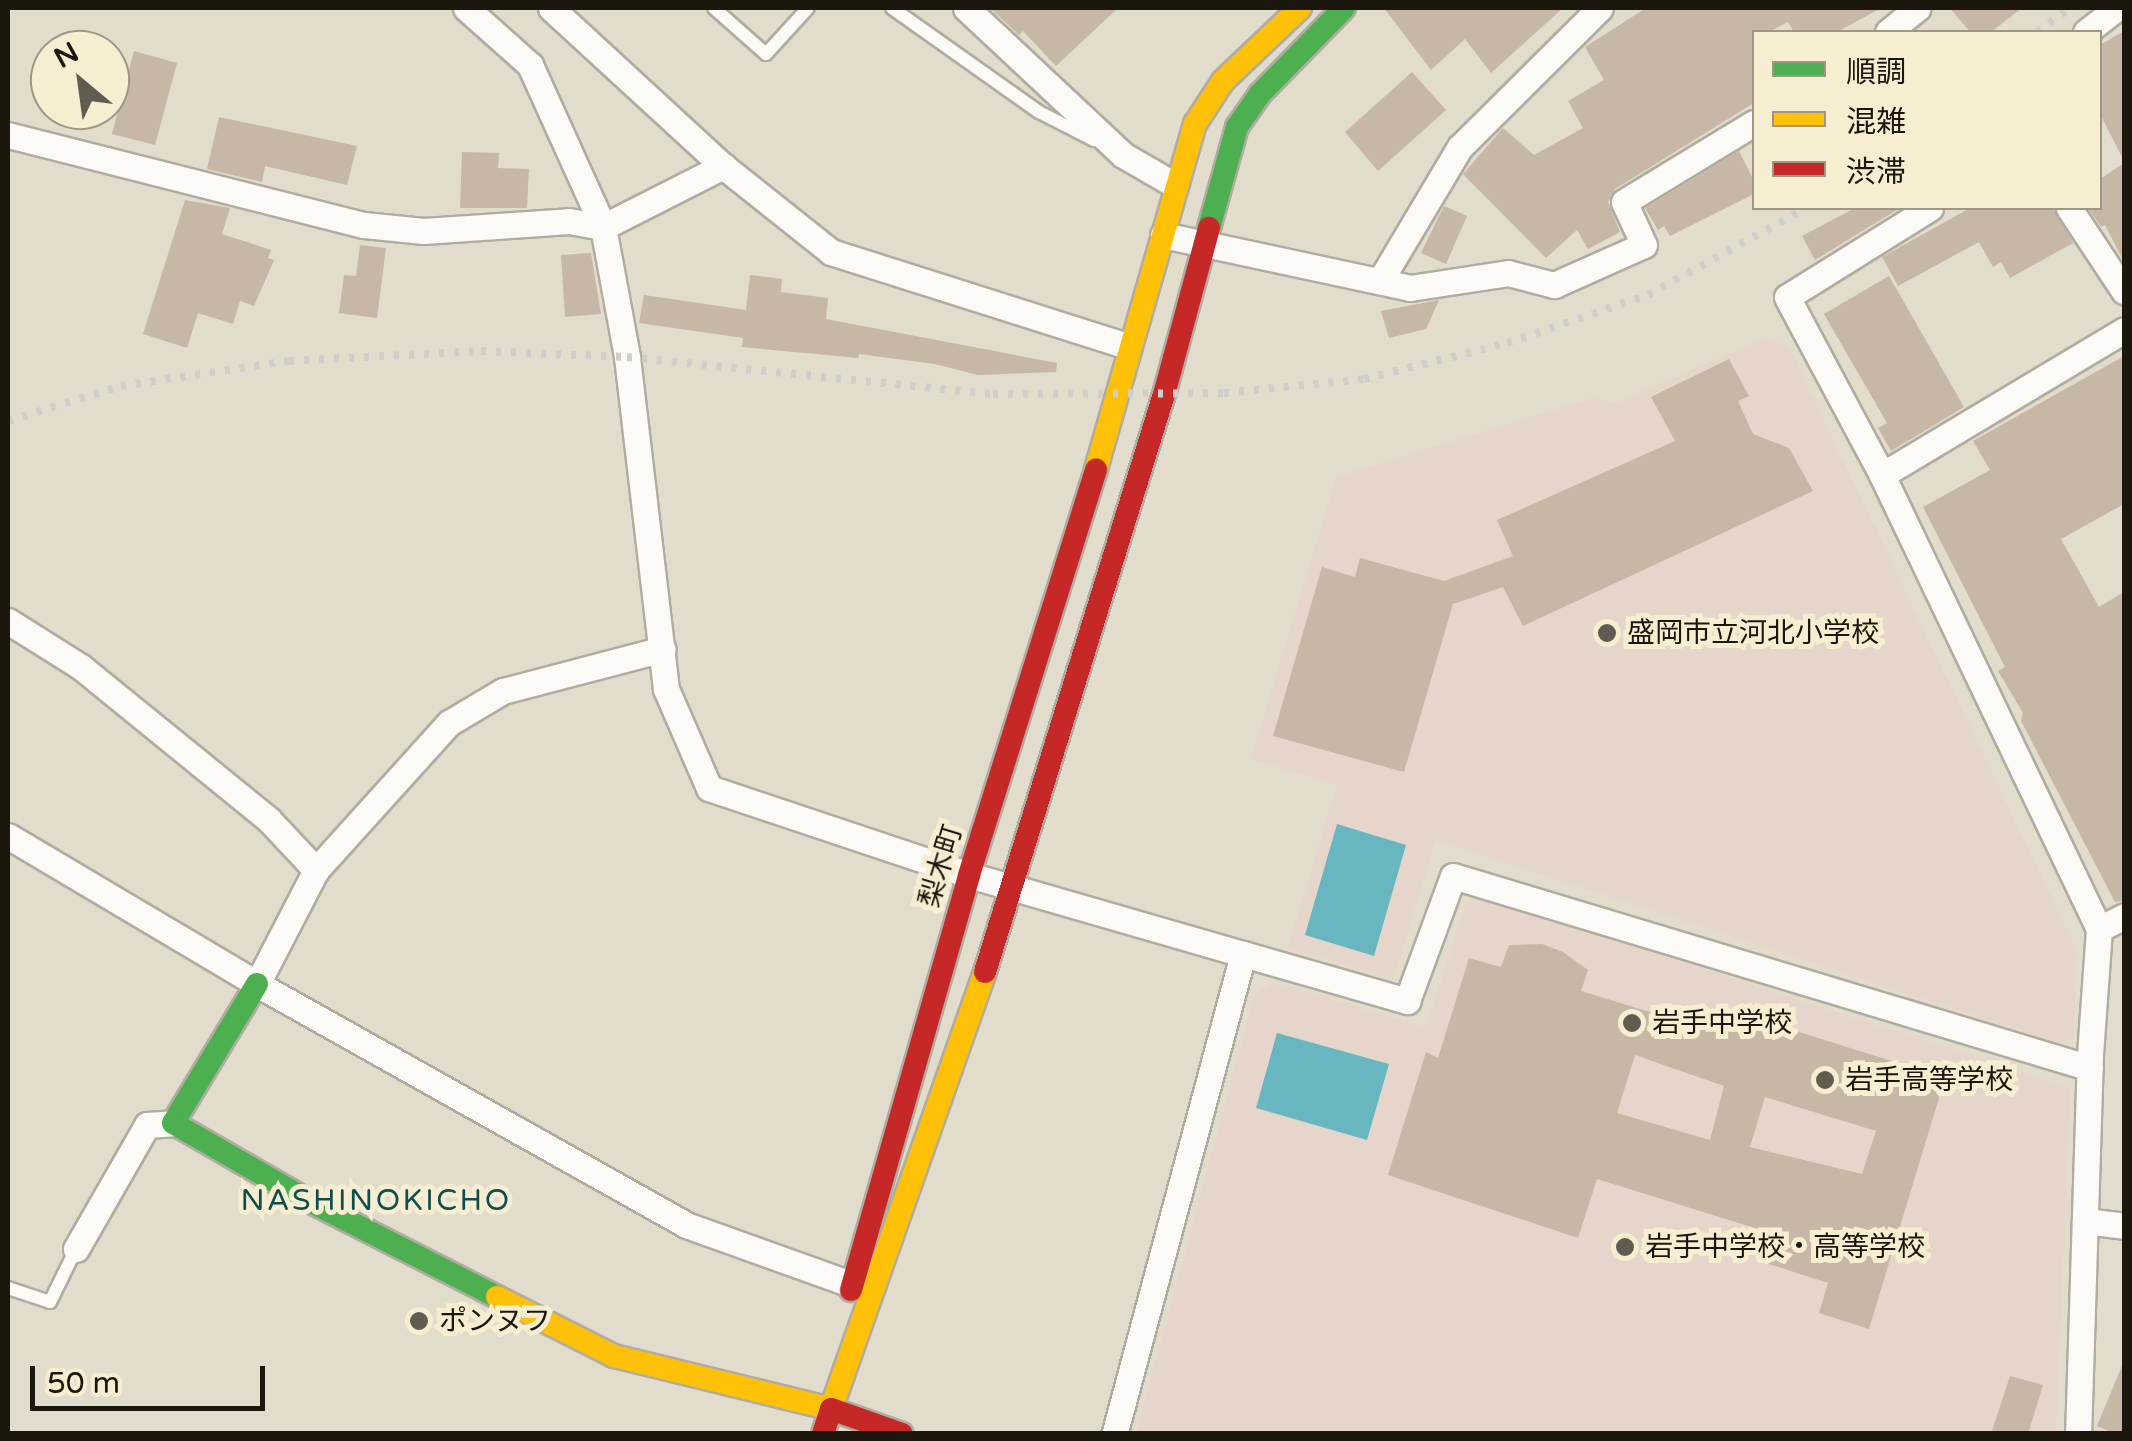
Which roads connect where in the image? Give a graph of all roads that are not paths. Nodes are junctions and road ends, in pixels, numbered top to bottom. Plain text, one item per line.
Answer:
1 (466, 8) edge
2 (551, 8) edge
3 (714, 8) edge
4 (808, 8) edge
5 (892, 8) edge
6 (966, 8) edge
7 (1300, 8) edge
8 (1344, 8) edge
9 (1600, 8) edge
10 (1918, 8) edge
11 (2117, 8) edge
12 (1890, 30) edge
13 (2089, 30) edge
14 (1752, 124) edge
15 (8, 134) edge
16 (1123, 155) junction
17 (722, 166) junction
18 (1175, 184) junction
19 (1927, 210) edge
20 (2069, 210) edge
21 (604, 227) junction
22 (1162, 235) junction
23 (1204, 244) junction
24 (1380, 281) junction
25 (2124, 290) edge
26 (2124, 330) edge
27 (1128, 346) junction
28 (1882, 474) junction
29 (8, 622) edge
30 (663, 649) junction
31 (8, 836) edge
32 (316, 870) junction
33 (969, 875) junction
34 (1015, 887) junction
35 (2124, 916) edge
36 (2099, 929) junction
37 (1243, 954) junction
38 (257, 984) junction
39 (2090, 1068) junction
40 (173, 1123) junction
41 (2085, 1221) junction
42 (2124, 1226) edge
43 (76, 1249) joint
44 (852, 1284) junction
45 (8, 1288) edge
46 (831, 1409) junction
47 (824, 1434) edge
48 (902, 1434) edge
49 (1114, 1434) edge
50 (2078, 1434) edge

1 - 21 street
2 - 17 street
3 - 4 lane
5 - 16 lane
6 - 16 street
7 - 18 street, 梨木町
8 - 23 street
9 - 24 street
10 - 12 street
11 - 13 street
14 - 24 street
15 - 21 street
16 - 18 street
17 - 21 street
17 - 27 street
18 - 22 street, 梨木町
19 - 28 street
20 - 25 street
21 - 30 street
22 - 23 street
22 - 27 street, 梨木町
23 - 24 street
23 - 34 street
26 - 28 street
27 - 33 street, 梨木町
28 - 36 street
29 - 32 street
30 - 32 street
30 - 33 street
31 - 38 street
32 - 38 street
33 - 34 street
33 - 44 street, 梨木町
34 - 37 street
34 - 46 street
35 - 36 street
36 - 39 street
37 - 39 street
37 - 49 street
38 - 40 street
38 - 44 street
39 - 41 street
40 - 43 street
40 - 46 street
41 - 42 street
41 - 50 street
43 - 45 lane
44 - 46 street, 梨木町
46 - 47 street
46 - 48 street

